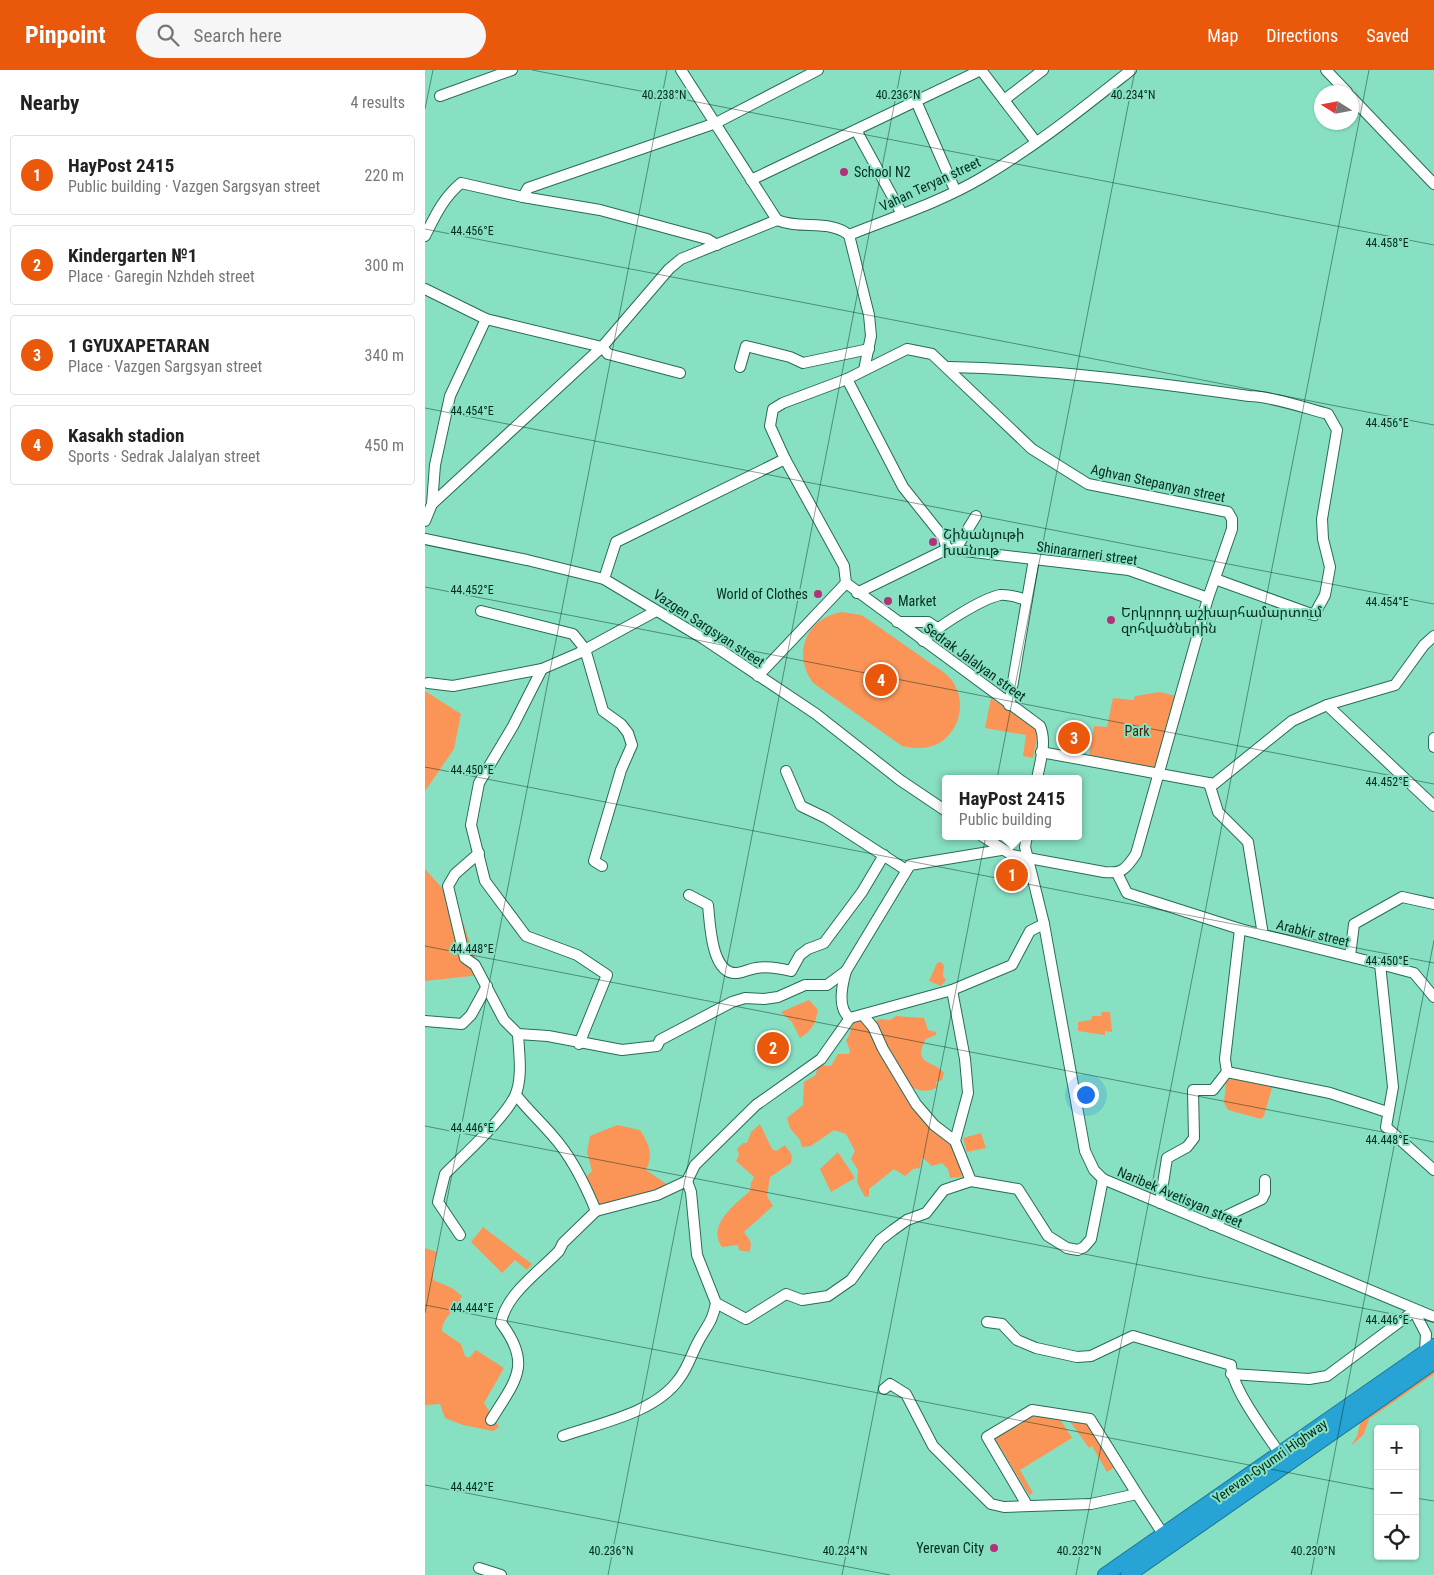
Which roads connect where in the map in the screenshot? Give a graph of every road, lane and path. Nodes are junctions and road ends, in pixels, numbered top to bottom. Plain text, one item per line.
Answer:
1 (512, 70) edge
2 (681, 70) edge
3 (818, 70) edge
4 (1043, 70) edge
5 (1131, 70) edge
6 (1326, 70) edge
7 (1340, 85) edge
8 (440, 96) dead end
9 (1004, 100) junction
10 (916, 101) junction
11 (1359, 105) edge
12 (715, 123) junction
13 (856, 130) junction
14 (1036, 142) junction
15 (751, 180) junction
16 (1434, 184) edge
17 (955, 190) junction
18 (523, 197) junction
19 (902, 214) junction
20 (777, 220) junction
21 (849, 235) junction
22 (425, 236) edge
23 (717, 244) junction
24 (425, 289) edge
25 (486, 319) junction
26 (602, 347) junction
27 (869, 349) junction
28 (740, 367) dead end
29 (949, 368) junction
30 (864, 370) junction
31 (681, 373) dead end
32 (847, 379) junction
33 (785, 459) junction
34 (432, 504) junction
35 (976, 516) dead end
36 (425, 521) edge
37 (425, 539) edge
38 (951, 549) junction
39 (1034, 559) junction
40 (1215, 578) junction
41 (604, 579) junction
42 (846, 583) junction
43 (857, 593) junction
44 (1209, 598) junction
45 (1027, 600) junction
46 (481, 611) dead end
47 (656, 612) junction
48 (897, 622) junction
49 (937, 628) junction
50 (1434, 636) edge
51 (923, 641) junction
52 (585, 649) junction
53 (542, 669) junction
54 (758, 676) junction
55 (428, 683) dead end
56 (1009, 704) junction
57 (1327, 704) junction
58 (1434, 738) edge
59 (1434, 747) edge
60 (1041, 752) junction
61 (786, 771) dead end
62 (1159, 773) junction
63 (1038, 775) edge
64 (1209, 783) junction
65 (1434, 806) edge
66 (942, 808) edge
67 (987, 840) edge
68 (1026, 840) edge
69 (1001, 850) junction
70 (479, 853) junction
71 (884, 855) junction
72 (1028, 859) junction
73 (602, 866) dead end
74 (906, 870) junction
75 (1117, 874) junction
76 (689, 895) dead end
77 (1434, 904) edge
78 (1044, 924) junction
79 (1240, 930) junction
80 (1263, 935) junction
81 (1350, 956) junction
82 (1380, 964) junction
83 (847, 971) junction
84 (487, 986) junction
85 (951, 990) junction
86 (1434, 997) edge
87 (863, 1015) junction
88 (850, 1018) junction
89 (425, 1021) edge
90 (518, 1034) junction
91 (579, 1044) junction
92 (1227, 1072) junction
93 (516, 1095) junction
94 (1387, 1112) junction
95 (955, 1141) junction
96 (1434, 1170) edge
97 (1103, 1179) junction
98 (1265, 1180) dead end
99 (687, 1181) junction
100 (971, 1181) junction
101 (1160, 1203) junction
102 (596, 1211) junction
103 (1212, 1225) junction
104 (460, 1235) dead end
105 (716, 1303) junction
106 (1414, 1310) junction
107 (1434, 1317) edge
108 (987, 1322) dead end
109 (1431, 1354) edge
110 (1231, 1374) junction
111 (884, 1389) dead end
112 (491, 1420) dead end
113 (563, 1436) dead end
114 (1280, 1454) junction
115 (1137, 1494) junction
116 (1027, 1505) junction
117 (1164, 1539) junction
118 (479, 1568) dead end
119 (501, 1575) edge
120 (1105, 1575) edge
121 (1128, 1575) edge

1 - 8 street
2 - 12 street
3 - 12 street
4 - 9 street
5 - 14 street, Vahan Teryan street
6 - 7 street
9 - 10 street
9 - 14 street
10 - 13 street
10 - 17 street
11 - 16 street
12 - 15 street
12 - 18 street
13 - 15 street
13 - 19 street
14 - 17 street, Vahan Teryan street
15 - 20 street
17 - 19 street, Vahan Teryan street
18 - 22 street
18 - 23 street
19 - 21 street, Vahan Teryan street
20 - 21 street
20 - 23 street
21 - 27 street
23 - 26 street
24 - 25 street
25 - 26 street
25 - 34 street
26 - 31 street
26 - 34 street
27 - 28 street
27 - 30 street
29 - 30 street, Aghvan Stepanyan street
29 - 40 street, Aghvan Stepanyan street
29 - 40 street
30 - 32 street, Aghvan Stepanyan street
32 - 33 street, Aghvan Stepanyan street
32 - 38 street
33 - 41 street
33 - 42 street
34 - 36 street
35 - 38 street
37 - 41 street, Vazgen Sargsyan street
38 - 39 street, Shinararneri street
38 - 43 street
39 - 44 street, Shinararneri street
39 - 45 street
40 - 44 street, Aghvan Stepanyan street
41 - 47 street, Vazgen Sargsyan street
42 - 43 street, Sedrak Jalalyan street
42 - 54 street
43 - 48 street, Sedrak Jalalyan street
44 - 62 street, Aghvan Stepanyan street
45 - 49 street
45 - 56 street
46 - 52 street
47 - 52 street
47 - 54 street, Vazgen Sargsyan street
48 - 49 street
48 - 51 street, Sedrak Jalalyan street
49 - 51 street
50 - 57 street
51 - 56 street, Sedrak Jalalyan street
52 - 53 street
52 - 73 street
53 - 55 street
53 - 70 street
54 - 66 street, Vazgen Sargsyan street
56 - 60 street, Sedrak Jalalyan street
57 - 64 street
57 - 65 street
58 - 59 street
60 - 62 street
60 - 63 street, Sedrak Jalalyan street
61 - 71 street
62 - 64 street
62 - 75 street, Aghvan Stepanyan street
64 - 80 street
67 - 69 street
68 - 72 street
69 - 72 street
69 - 74 street
70 - 84 street
70 - 91 street
71 - 74 street
71 - 76 street
72 - 75 street
72 - 78 street, Naribek Avetisyan street
74 - 83 street
75 - 79 street, Arabkir street
77 - 81 street
78 - 85 street
78 - 97 street, Naribek Avetisyan street
79 - 80 street, Arabkir street
79 - 92 street
80 - 81 street, Arabkir street
81 - 82 street, Arabkir street
82 - 86 street, Arabkir street
82 - 94 street
83 - 88 street
83 - 91 street
84 - 89 street
84 - 90 street
85 - 87 street
85 - 95 street
87 - 88 street
87 - 95 street
88 - 99 street
90 - 91 street
90 - 93 street
92 - 94 street
92 - 101 street
93 - 102 street
93 - 104 street
94 - 96 street
95 - 100 street
97 - 100 street
97 - 101 street, Naribek Avetisyan street
98 - 103 street
99 - 102 street
99 - 105 street
100 - 105 street
101 - 103 street, Naribek Avetisyan street
102 - 112 street
103 - 106 street, Naribek Avetisyan street
105 - 113 street
106 - 107 street, Naribek Avetisyan street
106 - 109 street
106 - 110 street
108 - 110 street
109 - 114 highway, Yerevan-Gyumri Highway
109 - 117 highway, Yerevan-Gyumri Highway
110 - 114 street
111 - 116 street
114 - 117 highway, Yerevan-Gyumri Highway
115 - 116 street
115 - 116 street
115 - 117 street
117 - 120 highway, Yerevan-Gyumri Highway
117 - 121 highway, Yerevan-Gyumri Highway
118 - 119 street

